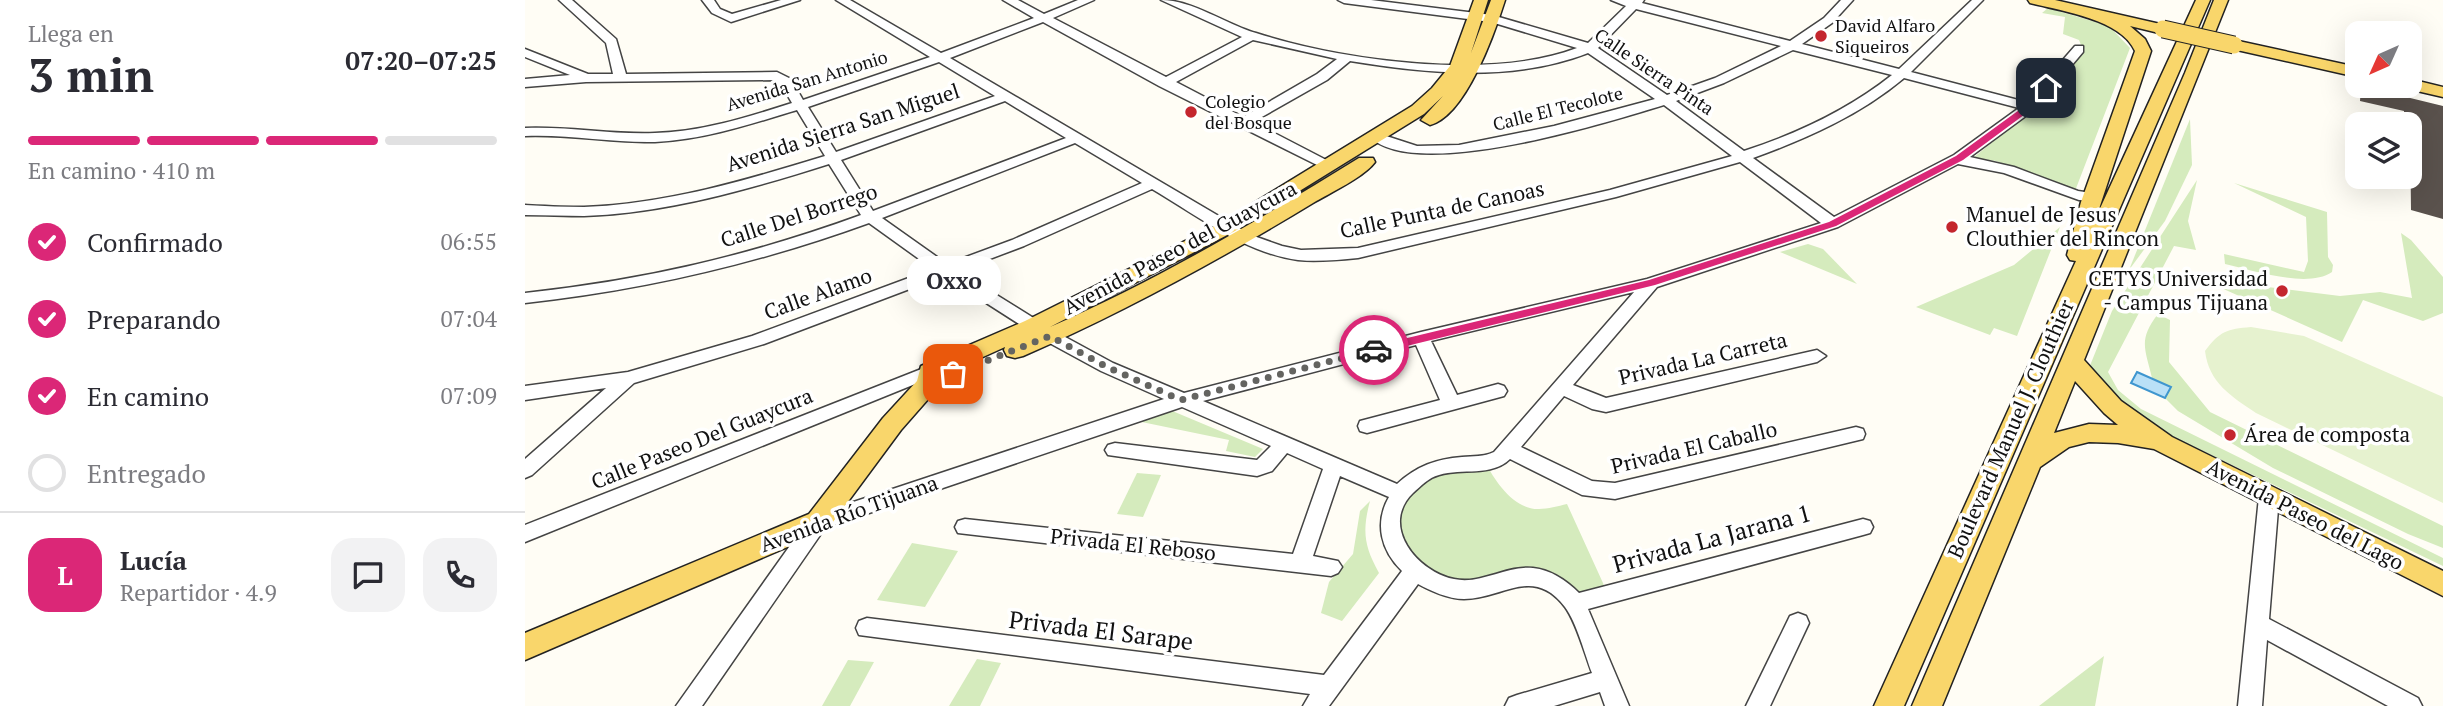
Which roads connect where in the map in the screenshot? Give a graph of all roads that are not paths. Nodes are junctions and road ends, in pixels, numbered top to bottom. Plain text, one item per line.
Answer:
1 (565, 0) edge
2 (708, 0) edge
3 (794, 0) edge
4 (842, 0) edge
5 (1009, 0) edge
6 (1088, 0) edge
7 (1167, 0) edge
8 (1343, 0) edge
9 (1498, 0) edge
10 (1617, 0) edge
11 (1847, 0) edge
12 (2035, 0) edge
13 (2203, 0) edge
14 (2221, 0) edge
15 (1979, 1) edge
16 (1635, 2) edge
17 (2057, 2) edge
18 (2075, 9) junction
19 (1483, 12) edge
20 (1045, 18) junction
21 (2163, 29) joint
22 (1252, 36) junction
23 (1790, 46) junction
24 (1590, 48) junction
25 (2078, 49) dead end
26 (525, 54) edge
27 (1346, 58) junction
28 (943, 59) junction
29 (1466, 67) junction
30 (2345, 69) edge
31 (1902, 73) junction
32 (620, 77) junction
33 (586, 78) junction
34 (525, 83) edge
35 (1164, 83) junction
36 (2422, 87) edge
37 (2443, 92) edge
38 (1007, 96) junction
39 (1665, 100) junction
40 (800, 105) junction
41 (2029, 107) junction
42 (1243, 122) junction
43 (525, 132) edge
44 (1077, 138) junction
45 (1386, 141) junction
46 (832, 158) junction
47 (1741, 158) junction
48 (1955, 160) junction
49 (1329, 167) junction
50 (1154, 183) junction
51 (2093, 197) junction
52 (525, 210) edge
53 (869, 216) junction
54 (1833, 224) junction
55 (1228, 227) junction
56 (1246, 238) junction
57 (947, 271) junction
58 (1651, 283) junction
59 (525, 298) edge
60 (2058, 321) junction
61 (1042, 331) junction
62 (1421, 338) junction
63 (1817, 356) dead end
64 (2072, 360) junction
65 (929, 377) junction
66 (628, 378) junction
67 (1561, 387) junction
68 (1498, 391) dead end
69 (525, 393) edge
70 (1181, 400) junction
71 (1451, 403) junction
72 (1367, 426) dead end
73 (1856, 434) dead end
74 (1284, 444) junction
75 (2168, 446) junction
76 (1115, 450) dead end
77 (1507, 450) junction
78 (2031, 463) junction
79 (1334, 465) junction
80 (525, 470) edge
81 (1401, 494) junction
82 (2269, 497) junction
83 (818, 522) junction
84 (965, 527) dead end
85 (1863, 527) dead end
86 (525, 534) edge
87 (1300, 563) junction
88 (1331, 567) dead end
89 (1414, 572) junction
90 (2443, 584) edge
91 (1575, 603) junction
92 (1798, 623) dead end
93 (2256, 623) junction
94 (867, 628) dead end
95 (525, 648) edge
96 (1606, 680) junction
97 (1329, 686) junction
98 (688, 706) edge
99 (1315, 706) edge
100 (1517, 706) edge
101 (1617, 706) edge
102 (1758, 706) edge
103 (1889, 706) edge
104 (1927, 706) edge
105 (2249, 706) edge
106 (2410, 706) edge

1 - 32 street
2 - 3 street
4 - 28 street, Calle Punta de Canoas
5 - 20 street
6 - 20 street, Avenida San Antonio
7 - 22 street
8 - 19 street, Calle Sierra Pinta
9 - 19 main road, Avenida Paseo del Guaycura
10 - 16 street
11 - 23 street, Calle El Tecolote
12 - 17 main road
13 - 60 main road, Boulevard Manuel J. Clouthier
14 - 64 main road, Boulevard Manuel J. Clouthier
15 - 31 street, Calle Punta de Canoas
16 - 23 street
16 - 24 street
17 - 18 main road
18 - 21 main road
18 - 51 main road
19 - 24 street, Calle Sierra Pinta
19 - 29 main road, Avenida Paseo del Guaycura
20 - 28 street, Avenida San Antonio
20 - 35 street
21 - 30 main road, bridge
22 - 27 street
22 - 35 street
23 - 31 street
23 - 39 street, Calle El Tecolote
24 - 29 street
24 - 39 street, Calle Sierra Pinta
25 - 41 street, Avenida Río Tijuana
26 - 33 street
27 - 29 street
27 - 42 street
28 - 38 street, Calle Punta de Canoas
28 - 40 street, Avenida San Antonio
29 - 45 main road, Avenida Paseo del Guaycura
31 - 41 street
31 - 47 street, Calle Punta de Canoas
32 - 33 street
32 - 40 street
33 - 34 street
35 - 42 street
36 - 37 main road
38 - 44 street, Calle Punta de Canoas
38 - 46 street, Avenida Sierra San Miguel
39 - 45 street, Calle El Tecolote
39 - 47 street, Calle Sierra Pinta
40 - 43 street, Avenida San Antonio
40 - 46 street
41 - 48 street, Avenida Río Tijuana
42 - 49 street
44 - 50 street, Calle Punta de Canoas
44 - 53 street, Calle Del Borrego
45 - 49 main road, Avenida Paseo del Guaycura
45 - 56 main road, Avenida Paseo del Guaycura
46 - 52 street, Avenida Sierra San Miguel
46 - 53 street
47 - 54 street, Calle Sierra Pinta
47 - 56 street, Calle Punta de Canoas
48 - 51 street
48 - 54 street, Avenida Río Tijuana
49 - 55 main road, Avenida Paseo del Guaycura
50 - 55 street, Calle Punta de Canoas
50 - 57 street, Calle Alamo
51 - 60 main road
53 - 57 street
53 - 59 street, Calle Del Borrego
54 - 58 street, Avenida Río Tijuana
55 - 56 street, Calle Punta de Canoas
55 - 61 main road, Avenida Paseo del Guaycura
56 - 61 main road, Avenida Paseo del Guaycura
57 - 61 street
57 - 66 street, Calle Alamo
58 - 62 street, Avenida Río Tijuana
58 - 67 street
60 - 103 main road, Boulevard Manuel J. Clouthier
61 - 65 main road, Avenida Paseo del Guaycura
61 - 70 street
62 - 70 street, Avenida Río Tijuana
62 - 71 street
63 - 67 street, Privada La Carreta
64 - 75 main road
64 - 78 main road, Boulevard Manuel J. Clouthier
65 - 83 main road
65 - 86 street, Calle Paseo Del Guaycura
66 - 69 street, Calle Alamo
66 - 80 street
67 - 77 street
68 - 71 street
70 - 74 street
70 - 83 street, Avenida Río Tijuana
71 - 72 street
73 - 77 street, Privada El Caballo
74 - 76 street
74 - 79 street
75 - 78 main road
75 - 82 main road, Avenida Paseo del Lago
77 - 81 street
78 - 104 main road, Boulevard Manuel J. Clouthier
79 - 81 street
79 - 87 street
81 - 89 street
82 - 90 main road, Avenida Paseo del Lago
82 - 93 street
83 - 95 main road, Avenida Río Tijuana
83 - 98 street
84 - 87 street, Privada El Reboso
85 - 91 street, Privada La Jarana 1
87 - 88 street, Privada El Reboso
89 - 91 street
89 - 97 street
91 - 96 street
92 - 102 street
93 - 105 street
93 - 106 street
94 - 97 street, Privada El Sarape
96 - 100 street
96 - 101 street
97 - 99 street

